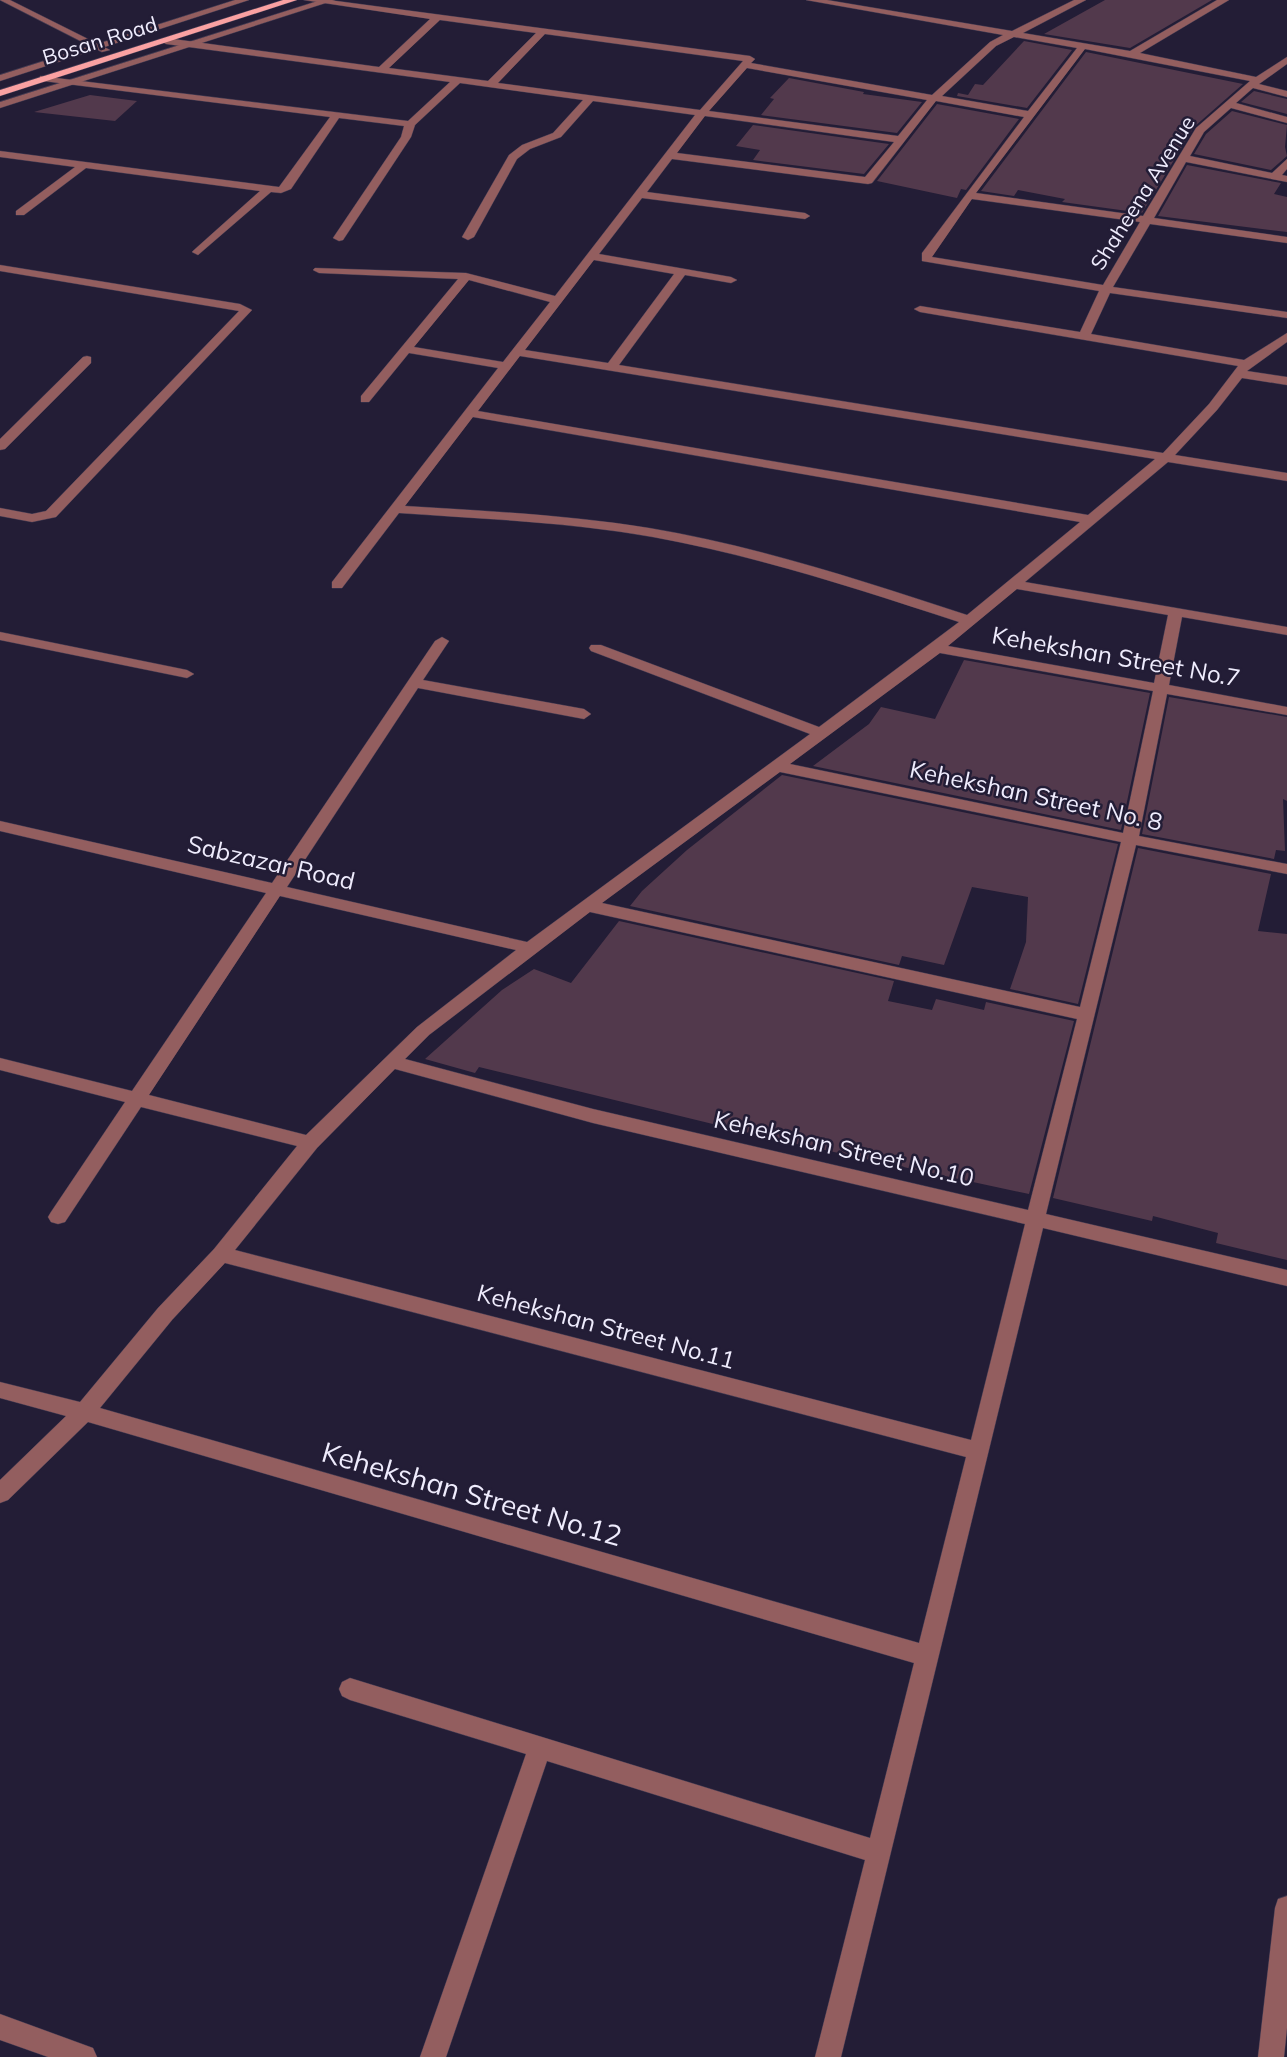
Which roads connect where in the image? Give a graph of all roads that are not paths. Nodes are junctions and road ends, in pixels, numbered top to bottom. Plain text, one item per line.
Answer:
1 (4, 0) edge
2 (244, 0) edge
3 (266, 0) edge
4 (292, 0) edge
5 (309, 0) edge
6 (811, 0) edge
7 (1063, 0) edge
8 (1224, 0) edge
9 (327, 1) edge
10 (1079, 1) edge
11 (438, 17) junction
12 (543, 31) junction
13 (1013, 34) junction
14 (166, 41) junction
15 (192, 45) junction
16 (1083, 46) junction
17 (101, 48) junction
18 (1131, 54) junction
19 (1285, 63) edge
20 (744, 65) junction
21 (382, 69) junction
22 (0, 78) edge
23 (43, 78) junction
24 (459, 79) junction
25 (71, 81) junction
26 (1254, 82) junction
27 (0, 84) edge
28 (491, 84) junction
29 (0, 93) edge
30 (1287, 94) edge
31 (591, 97) junction
32 (934, 98) junction
33 (1227, 104) junction
34 (0, 105) edge
35 (702, 113) junction
36 (1032, 115) junction
37 (335, 117) junction
38 (1287, 120) edge
39 (410, 124) junction
40 (903, 140) junction
41 (0, 154) edge
42 (669, 155) junction
43 (1183, 158) junction
44 (1287, 162) edge
45 (84, 165) junction
46 (1281, 178) edge
47 (268, 189) junction
48 (640, 194) junction
49 (969, 195) junction
50 (20, 213) dead end
51 (805, 216) dead end
52 (1147, 220) junction
53 (339, 237) dead end
54 (468, 237) dead end
55 (1287, 240) edge
56 (198, 252) dead end
57 (592, 256) junction
58 (0, 268) edge
59 (319, 270) dead end
60 (682, 271) junction
61 (466, 276) junction
62 (731, 279) dead end
63 (1106, 289) junction
64 (557, 300) junction
65 (920, 309) dead end
66 (1287, 315) edge
67 (1084, 336) junction
68 (1287, 337) edge
69 (406, 349) junction
70 (517, 352) junction
71 (87, 360) dead end
72 (507, 366) junction
73 (611, 367) junction
74 (1243, 369) junction
75 (1287, 381) edge
76 (365, 399) dead end
77 (470, 413) junction
78 (0, 446) edge
79 (1165, 458) junction
80 (1287, 477) edge
81 (396, 509) junction
82 (0, 512) edge
83 (1091, 520) junction
84 (1014, 584) junction
85 (337, 585) dead end
86 (1176, 612) junction
87 (970, 621) junction
88 (1287, 631) edge
89 (0, 636) edge
90 (442, 641) dead end
91 (596, 648) dead end
92 (937, 648) junction
93 (187, 674) dead end
94 (414, 683) junction
95 (1161, 688) junction
96 (1287, 711) edge
97 (584, 714) dead end
98 (820, 733) junction
99 (776, 766) junction
100 (0, 826) edge
101 (1130, 839) junction
102 (1287, 869) edge
103 (276, 890) junction
104 (589, 906) junction
105 (530, 948) junction
106 (1087, 1015) junction
107 (390, 1062) junction
108 (0, 1064) edge
109 (137, 1099) junction
110 (310, 1143) junction
111 (58, 1217) dead end
112 (1038, 1219) junction
113 (220, 1254) junction
114 (1287, 1278) edge
115 (0, 1390) edge
116 (84, 1412) junction
117 (979, 1451) junction
118 (0, 1494) edge
119 (927, 1656) junction
120 (350, 1689) dead end
121 (540, 1747) junction
122 (878, 1852) junction
123 (1287, 1908) edge
124 (0, 2027) edge
125 (84, 2057) edge
126 (433, 2057) edge
127 (828, 2057) edge
128 (1271, 2057) edge

1 - 17 street
2 - 17 street
3 - 17 main road, Bosan Road
4 - 14 main road, Bosan Road
5 - 9 street
6 - 13 street
7 - 10 street
8 - 18 street
9 - 11 street
9 - 15 street
10 - 13 street
11 - 12 street
11 - 21 street
12 - 20 street
12 - 28 street
13 - 16 street
13 - 32 street
14 - 15 street
14 - 23 main road, Bosan Road
15 - 21 street
15 - 25 street
16 - 18 street
16 - 36 street
17 - 22 street
17 - 27 main road, Bosan Road
18 - 26 street
19 - 26 street, Shaheena Avenue
20 - 32 street
20 - 35 street
21 - 24 street
23 - 25 street
23 - 29 main road, Bosan Road
24 - 28 street
24 - 39 street
25 - 34 street
25 - 37 street
26 - 30 street
26 - 33 street, Shaheena Avenue
28 - 31 street
31 - 35 street
31 - 54 street
32 - 36 street
32 - 40 street
33 - 38 street
33 - 43 street, Shaheena Avenue
35 - 40 street
35 - 42 street
36 - 49 street
37 - 39 street
37 - 47 street
39 - 53 street
40 - 42 street
41 - 45 street
42 - 48 street
43 - 46 street
43 - 52 street, Shaheena Avenue
44 - 46 street
45 - 47 street
45 - 50 street
47 - 56 street
48 - 51 street
48 - 57 street
49 - 52 street
49 - 63 street
52 - 55 street
52 - 63 street, Shaheena Avenue
57 - 60 street
57 - 64 street
58 - 82 street
59 - 61 street
60 - 62 street
60 - 73 street
61 - 64 street
61 - 69 street
63 - 66 street
63 - 67 street, Shaheena Avenue
64 - 70 street
65 - 67 street
67 - 74 street
68 - 74 street
69 - 72 street
69 - 76 street
70 - 72 street
70 - 73 street
71 - 78 street
72 - 77 street
73 - 79 street
74 - 75 street
74 - 79 street
77 - 81 street
77 - 83 street
79 - 80 street
79 - 83 street
81 - 85 street
81 - 87 street
83 - 84 street
84 - 86 street
84 - 87 street
86 - 88 street
86 - 95 street
87 - 92 street
89 - 93 street
90 - 94 street
91 - 98 street
92 - 95 street, Kehekshan Street No.7
92 - 98 street
94 - 97 street
94 - 103 street
95 - 96 street, Kehekshan Street No.7
95 - 101 street
98 - 99 street
99 - 101 street, Kehekshan Street No. 8
99 - 104 street
100 - 103 street, Sabzazar Road
101 - 102 street, Kehekshan Street No. 8
101 - 106 street
103 - 105 street, Sabzazar Road
103 - 109 street
104 - 105 street
104 - 106 street
105 - 107 street
106 - 112 street
107 - 110 street
107 - 112 street, Kehekshan Street No.10
108 - 109 street
109 - 110 street
109 - 111 street
110 - 113 street
112 - 114 street, Kehekshan Street No.10
112 - 117 street
113 - 116 street
113 - 117 street, Kehekshan Street No.11
115 - 116 street, Kehekshan Street No.12
116 - 118 street
116 - 119 street, Kehekshan Street No.12
117 - 119 street
119 - 122 street
120 - 121 street
121 - 122 street
121 - 126 street
122 - 127 street
123 - 128 street
124 - 125 street

